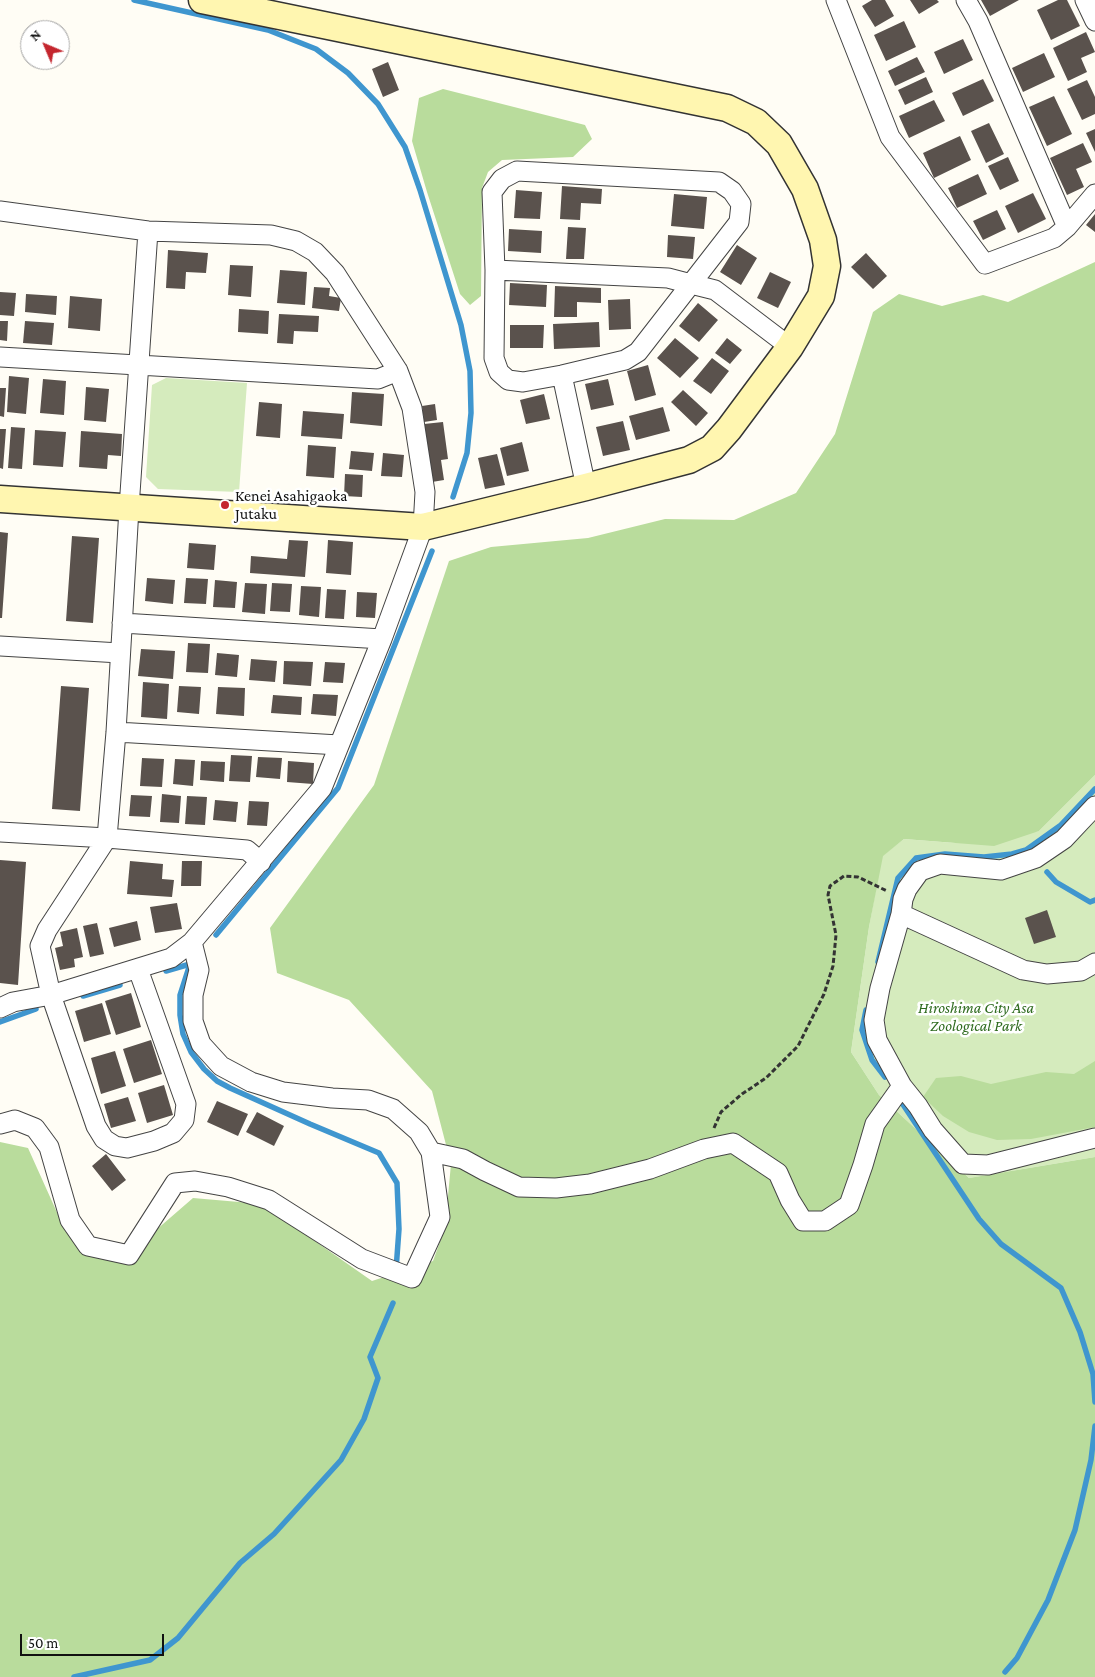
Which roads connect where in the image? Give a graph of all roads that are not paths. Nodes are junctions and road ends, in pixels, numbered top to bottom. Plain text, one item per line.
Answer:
1 (202, 0) edge
2 (836, 0) edge
3 (966, 0) edge
4 (1085, 0) edge
5 (1095, 21) edge
6 (1095, 194) edge
7 (0, 211) edge
8 (1068, 228) junction
9 (148, 231) junction
10 (496, 270) junction
11 (691, 284) junction
12 (790, 347) junction
13 (0, 357) edge
14 (140, 366) junction
15 (398, 371) junction
16 (562, 376) junction
17 (586, 488) junction
18 (0, 499) edge
19 (128, 508) junction
20 (423, 526) junction
21 (122, 623) junction
22 (382, 639) junction
23 (0, 646) edge
24 (120, 653) junction
25 (116, 732) junction
26 (340, 745) junction
27 (1095, 806) edge
28 (0, 832) edge
29 (107, 838) junction
30 (261, 862) junction
31 (901, 914) junction
32 (192, 942) junction
33 (1095, 963) edge
34 (138, 969) junction
35 (51, 995) junction
36 (0, 1008) edge
37 (902, 1086) junction
38 (0, 1124) edge
39 (1095, 1138) edge
40 (431, 1152) junction

1 - 12 street
2 - 8 street
3 - 8 street
4 - 5 street
6 - 8 street
7 - 9 street
9 - 14 street
9 - 15 street
10 - 11 street
10 - 11 street
10 - 16 street
11 - 12 street
11 - 16 street
12 - 17 street
13 - 14 street
14 - 15 street
14 - 19 street
15 - 20 street
16 - 17 street
17 - 20 street
18 - 19 street
19 - 20 street
19 - 21 street
20 - 22 street
21 - 22 street
21 - 24 street
22 - 26 street
23 - 24 street
24 - 25 street
25 - 26 street
25 - 29 street
26 - 30 street
27 - 31 street
28 - 29 street
29 - 30 street
29 - 35 street
30 - 32 street
31 - 33 street
31 - 37 street
32 - 34 street
32 - 40 street
34 - 35 street
34 - 35 street
35 - 36 street
37 - 39 street
37 - 40 street
38 - 40 street

